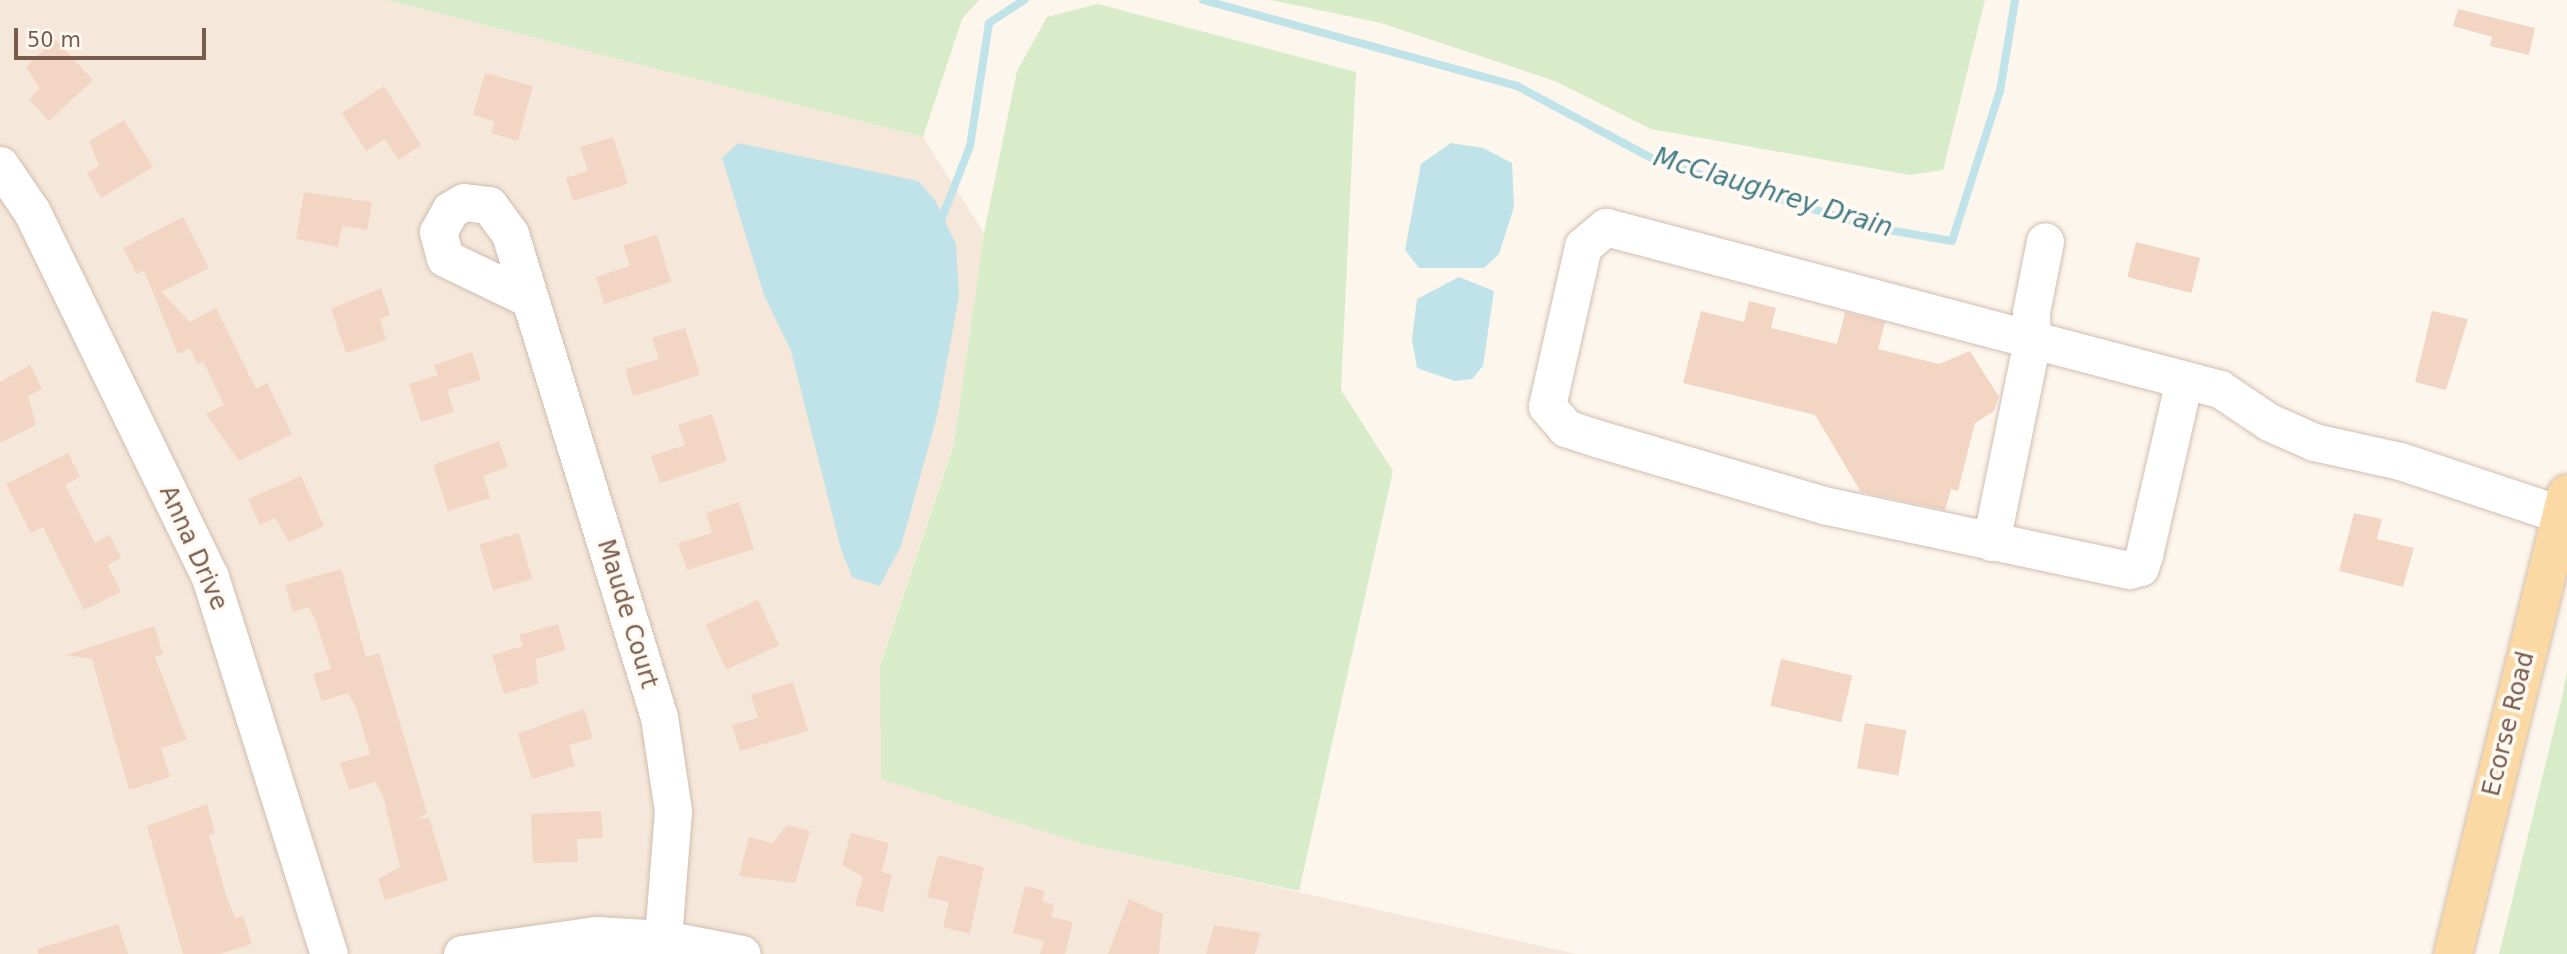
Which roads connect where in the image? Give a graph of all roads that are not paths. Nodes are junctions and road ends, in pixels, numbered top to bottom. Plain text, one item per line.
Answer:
1 (0, 165) edge
2 (2045, 241) dead end
3 (528, 298) dead end
4 (2032, 341) junction
5 (2183, 380) junction
6 (2564, 504) edge
7 (1991, 542) junction
8 (663, 939) junction
9 (328, 954) edge
10 (462, 954) edge
11 (742, 954) edge
12 (2453, 954) edge

1 - 9 street, Anna Drive
2 - 4 street
3 - 8 street, Maude Court
4 - 5 street
4 - 7 street
4 - 7 street
5 - 6 street
5 - 7 street
6 - 12 main road, Ecorse Road
8 - 10 street
8 - 11 street

